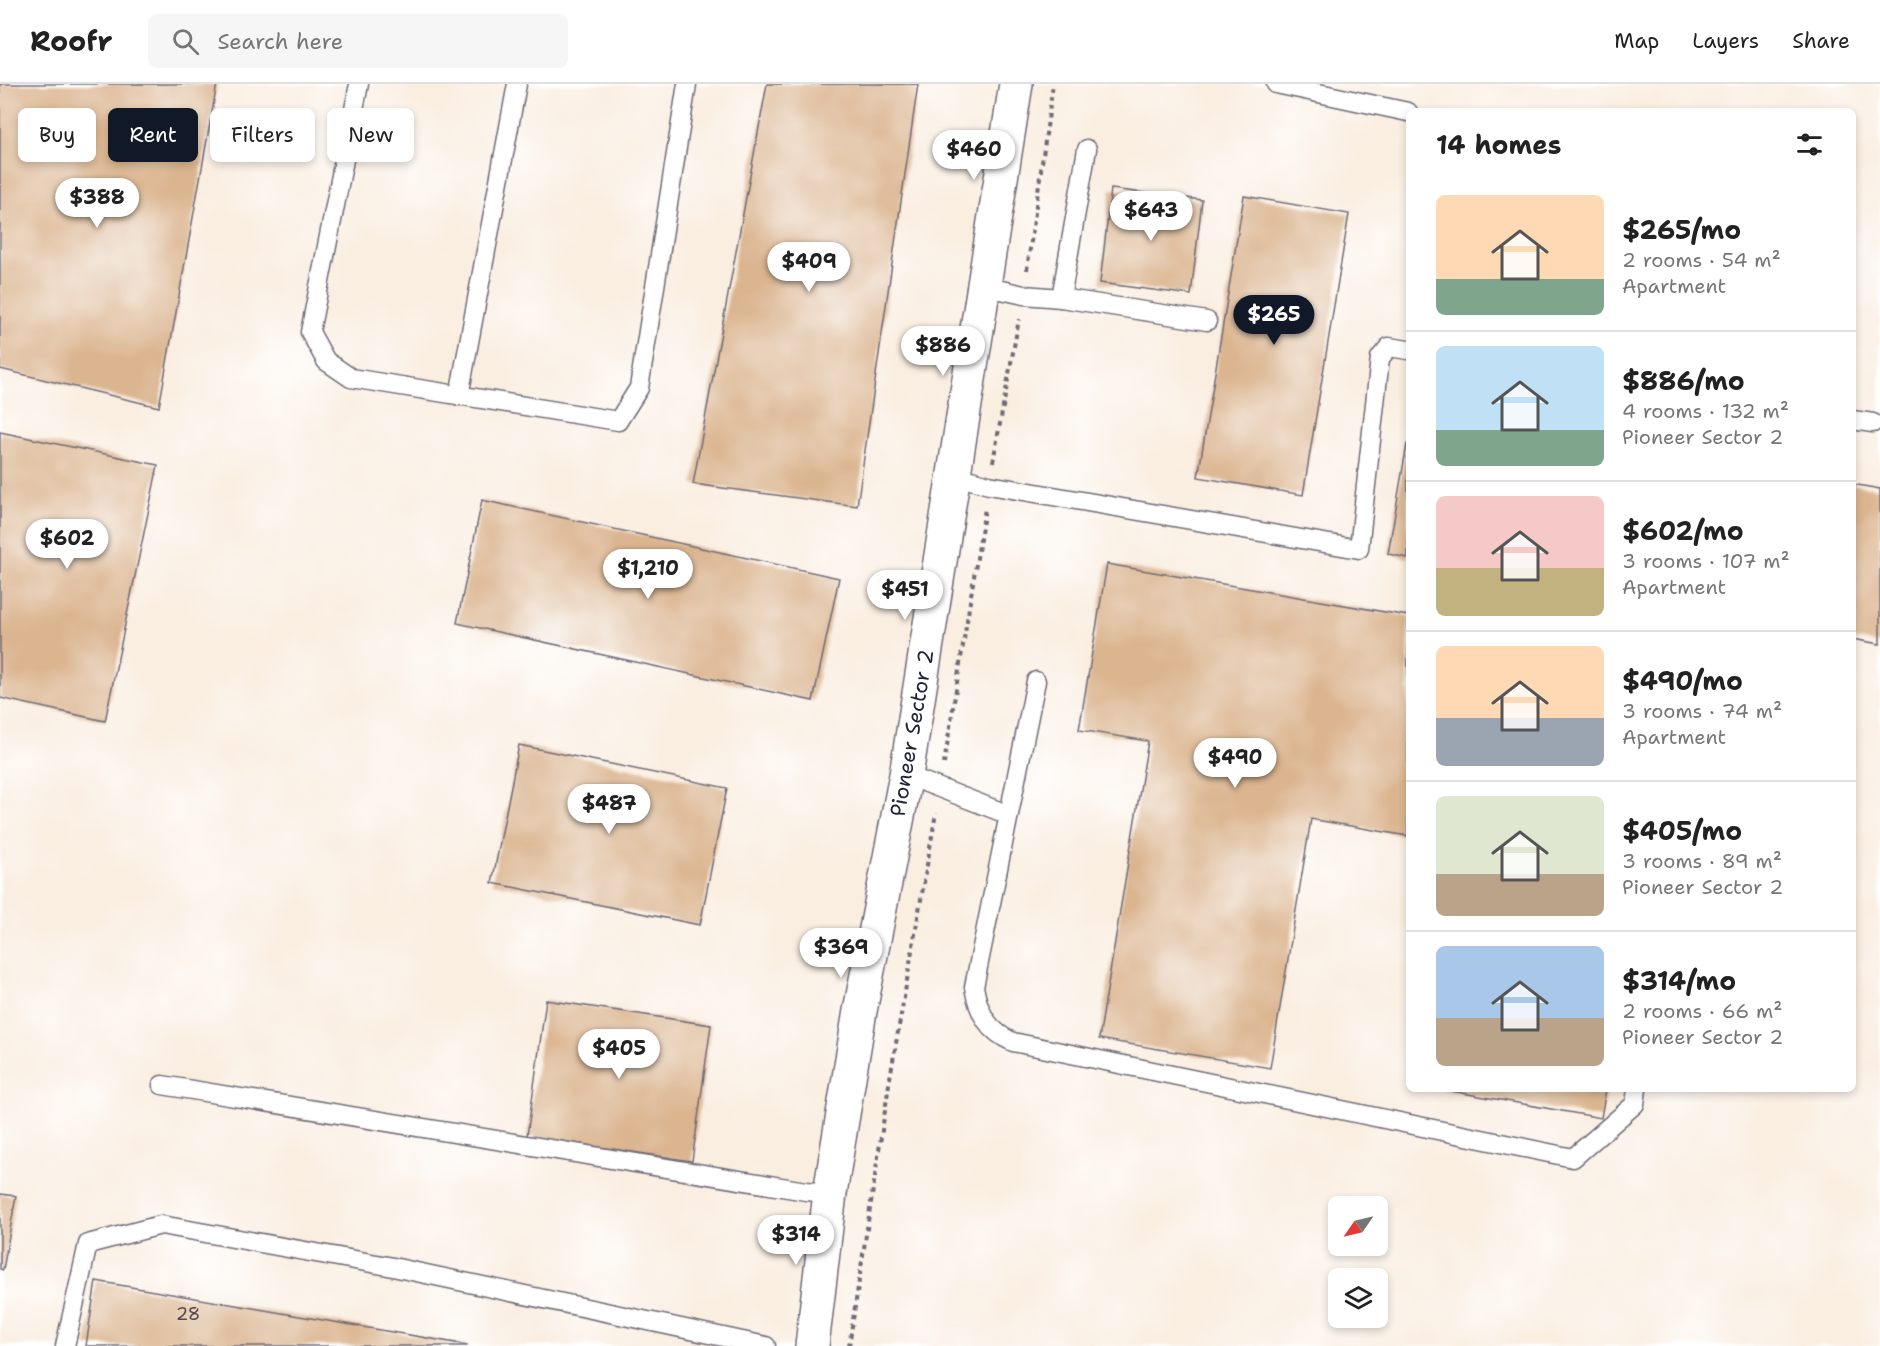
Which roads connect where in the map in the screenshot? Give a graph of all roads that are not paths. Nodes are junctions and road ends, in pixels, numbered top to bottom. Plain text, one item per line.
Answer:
1 (359, 84) edge
2 (517, 84) edge
3 (687, 84) edge
4 (1016, 84) edge
5 (1276, 84) edge
6 (1406, 112) edge
7 (1087, 149) dead end
8 (983, 286) junction
9 (1062, 298) junction
10 (1207, 321) dead end
11 (1406, 350) edge
12 (459, 396) junction
13 (1856, 421) edge
14 (1873, 423) dead end
15 (953, 475) junction
16 (1036, 681) dead end
17 (906, 775) junction
18 (1009, 815) junction
19 (162, 1085) dead end
20 (1637, 1092) edge
21 (830, 1193) junction
22 (65, 1346) edge
23 (765, 1346) edge
24 (812, 1346) edge

1 - 12 lane
2 - 12 lane
3 - 12 lane
4 - 8 street, Pioneer Sector 2
5 - 6 lane
7 - 9 lane
8 - 9 lane
8 - 15 street, Pioneer Sector 2
9 - 10 lane
11 - 15 lane
13 - 14 lane
15 - 17 street, Pioneer Sector 2
16 - 18 lane
17 - 18 lane
17 - 21 street, Pioneer Sector 2
18 - 20 lane
19 - 21 lane
21 - 24 street, Pioneer Sector 2
22 - 23 lane

